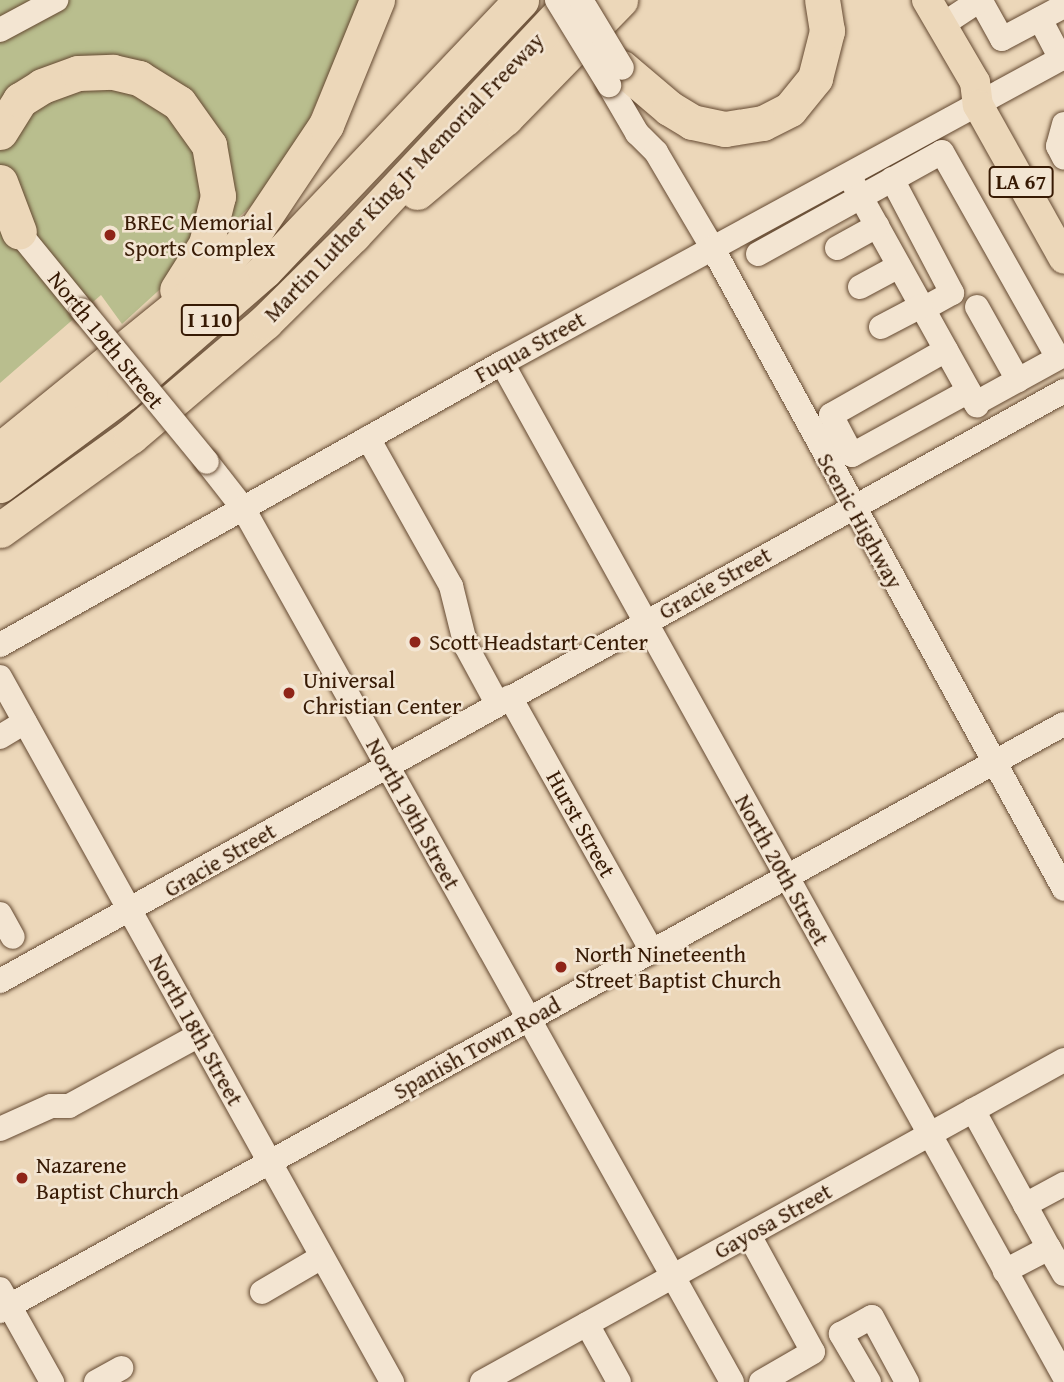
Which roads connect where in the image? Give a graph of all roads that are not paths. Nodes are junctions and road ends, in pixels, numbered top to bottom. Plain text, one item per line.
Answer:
1 (56, 0) edge
2 (377, 0) edge
3 (497, 0) edge
4 (521, 0) edge
5 (557, 0) edge
6 (573, 0) edge
7 (581, 0) edge
8 (620, 0) edge
9 (822, 0) edge
10 (906, 0) edge
11 (981, 1) edge
12 (1047, 10) edge
13 (935, 13) edge
14 (0, 30) edge
15 (1063, 58) edge
16 (616, 77) junction
17 (978, 105) junction
18 (10, 109) edge
19 (1064, 124) edge
20 (399, 131) junction
21 (0, 132) edge
22 (1064, 158) edge
23 (892, 179) junction
24 (0, 182) edge
25 (854, 185) junction
26 (10, 220) edge
27 (877, 226) junction
28 (354, 235) junction
29 (712, 247) junction
30 (837, 248) dead end
31 (758, 254) dead end
32 (1064, 259) edge
33 (899, 266) junction
34 (860, 287) dead end
35 (978, 307) dead end
36 (922, 308) junction
37 (881, 327) dead end
38 (946, 350) junction
39 (502, 363) junction
40 (89, 376) junction
41 (1018, 380) junction
42 (1064, 391) edge
43 (972, 397) junction
44 (991, 431) junction
45 (368, 438) junction
46 (0, 450) edge
47 (0, 485) edge
48 (243, 508) junction
49 (852, 508) junction
50 (0, 530) edge
51 (646, 622) junction
52 (0, 645) edge
53 (0, 677) edge
54 (504, 700) junction
55 (25, 722) junction
56 (1064, 724) edge
57 (0, 737) edge
58 (993, 763) junction
59 (386, 764) junction
60 (786, 877) junction
61 (1064, 890) edge
62 (130, 912) junction
63 (0, 914) edge
64 (13, 937) dead end
65 (652, 951) junction
66 (0, 981) edge
67 (527, 1019) junction
68 (199, 1035) junction
69 (1064, 1060) edge
70 (973, 1110) junction
71 (0, 1129) edge
72 (929, 1134) junction
73 (270, 1163) junction
74 (1064, 1184) edge
75 (1025, 1205) junction
76 (749, 1235) junction
77 (1049, 1248) junction
78 (322, 1257) junction
79 (1005, 1271) junction
80 (1064, 1274) edge
81 (671, 1278) junction
82 (262, 1292) dead end
83 (3, 1302) edge
84 (587, 1324) junction
85 (121, 1368) dead end
86 (1064, 1376) edge
87 (52, 1382) edge
88 (96, 1382) edge
89 (392, 1382) edge
90 (482, 1382) edge
91 (620, 1382) edge
92 (732, 1382) edge
93 (761, 1382) edge
94 (869, 1382) edge
95 (907, 1382) edge

1 - 14 street
2 - 40 highway
3 - 20 highway
4 - 20 highway, Martin Luther King Jr Memorial Freeway / I 110
5 - 16 street, Scenic Highway, bridge
6 - 28 highway, Martin Luther King Jr Memorial Freeway / I 110
7 - 16 street, Scenic Highway, bridge
8 - 28 highway
9 - 16 highway
10 - 17 main road, LA 67
11 - 12 street
11 - 13 street
12 - 15 street
13 - 17 main road, LA 67
15 - 17 street, Fuqua Street
16 - 29 street, Scenic Highway
17 - 25 street, Fuqua Street
17 - 32 main road, LA 67
18 - 21 highway
18 - 40 highway
19 - 22 street
20 - 47 highway, Martin Luther King Jr Memorial Freeway / I 110
23 - 25 street
23 - 36 street
23 - 41 street
24 - 26 highway
25 - 27 street
25 - 29 street, Fuqua Street
25 - 31 street
26 - 48 street, North 19th Street, bridge
27 - 30 street
27 - 33 street
28 - 50 highway, Martin Luther King Jr Memorial Freeway / I 110
29 - 39 street, Fuqua Street
29 - 49 street, Scenic Highway
33 - 34 street
33 - 36 street
35 - 41 street
36 - 37 street
36 - 38 street
38 - 43 street
38 - 43 street
39 - 45 street, Fuqua Street
39 - 51 street, North 20th Street
40 - 46 highway
41 - 43 street
42 - 44 street, Gracie Street
43 - 44 street
44 - 49 street, Gracie Street
45 - 48 street, Fuqua Street
45 - 54 street, Hurst Street
48 - 52 street, Fuqua Street
48 - 59 street, North 19th Street
49 - 51 street, Gracie Street
49 - 58 street, Scenic Highway
51 - 54 street, Gracie Street
51 - 60 street, North 20th Street
53 - 55 street, North 18th Street
54 - 59 street, Gracie Street
54 - 65 street, Hurst Street
55 - 57 street
55 - 62 street, North 18th Street
56 - 58 street, Spanish Town Road
58 - 60 street, Spanish Town Road
58 - 61 street, Scenic Highway
59 - 62 street, Gracie Street
59 - 67 street, North 19th Street
60 - 65 street, Spanish Town Road
60 - 72 street, North 20th Street
62 - 66 street, Gracie Street
62 - 68 street, North 18th Street
63 - 64 street
65 - 67 street, Spanish Town Road
67 - 73 street, Spanish Town Road
67 - 81 street, North 19th Street
68 - 71 street
68 - 73 street, North 18th Street
69 - 70 street, Gayosa Street
70 - 72 street, Gayosa Street
70 - 75 street
72 - 76 street, Gayosa Street
72 - 79 street, North 20th Street
73 - 78 street, North 18th Street
73 - 83 street, Spanish Town Road
74 - 75 street
75 - 77 street
76 - 81 street, Gayosa Street
76 - 93 street
77 - 79 street
77 - 80 street
78 - 82 street
78 - 89 street, North 18th Street
79 - 86 street, North 20th Street
81 - 84 street, Gayosa Street
81 - 92 street, North 19th Street
83 - 87 street
84 - 90 street, Gayosa Street
84 - 91 street
85 - 88 street
94 - 95 street

